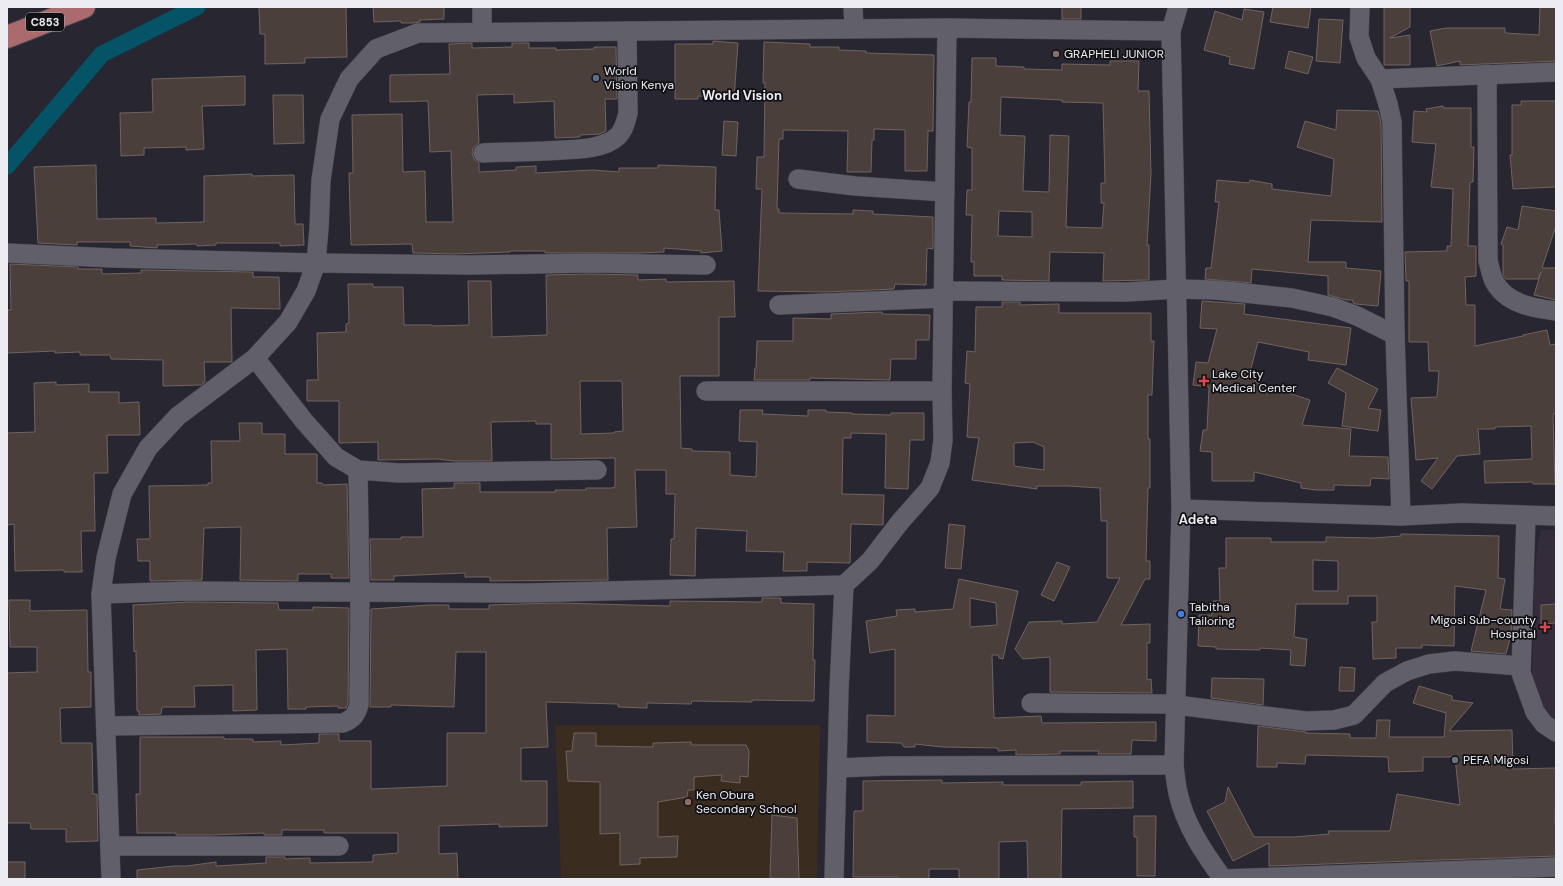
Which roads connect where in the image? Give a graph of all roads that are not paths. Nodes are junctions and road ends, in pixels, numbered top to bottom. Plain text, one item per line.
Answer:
1 (84, 7) edge
2 (482, 7) edge
3 (853, 7) edge
4 (1178, 7) edge
5 (1360, 7) edge
6 (854, 28) junction
7 (947, 28) junction
8 (627, 30) junction
9 (1171, 31) junction
10 (482, 32) junction
11 (7, 37) edge
12 (1556, 72) edge
13 (1487, 74) junction
14 (1380, 78) junction
15 (483, 153) dead end
16 (798, 180) dead end
17 (945, 192) junction
18 (7, 253) edge
19 (316, 263) junction
20 (706, 265) dead end
21 (1176, 288) junction
22 (943, 295) junction
23 (779, 304) dead end
24 (1556, 311) edge
25 (1395, 335) junction
26 (255, 358) junction
27 (706, 391) dead end
28 (942, 395) junction
29 (358, 470) junction
30 (597, 470) dead end
31 (1181, 509) junction
32 (1401, 516) junction
33 (1526, 516) junction
34 (1556, 516) edge
35 (844, 585) junction
36 (360, 592) junction
37 (101, 594) junction
38 (1521, 666) junction
39 (1031, 703) dead end
40 (1175, 706) junction
41 (106, 726) junction
42 (1556, 732) edge
43 (1174, 765) junction
44 (837, 768) junction
45 (110, 846) junction
46 (339, 846) dead end
47 (1556, 867) edge
48 (112, 879) edge
49 (834, 879) edge
50 (1222, 879) edge

1 - 11 main road, C853
2 - 10 street
3 - 6 street
4 - 9 street
5 - 14 street
6 - 7 street
6 - 8 street
7 - 9 street
7 - 17 street
8 - 10 street
8 - 15 street
9 - 21 street
10 - 19 street
12 - 13 street
13 - 14 street
13 - 24 street
14 - 25 street
16 - 17 street
17 - 22 street
18 - 19 street
19 - 20 street
19 - 26 street
21 - 22 street
21 - 25 street
21 - 31 street
22 - 23 street
22 - 28 street
25 - 32 street
26 - 29 street
26 - 37 street
27 - 28 street
28 - 35 street
29 - 30 street
29 - 36 street
31 - 32 street
31 - 40 street
32 - 33 street
33 - 34 street
33 - 38 street
35 - 36 street
35 - 44 street
36 - 37 street
36 - 41 street
37 - 41 street
38 - 40 street
38 - 42 street
39 - 40 street
40 - 43 street
41 - 45 street
43 - 44 street
43 - 50 street
44 - 49 street
45 - 46 street
45 - 48 street
47 - 50 street

